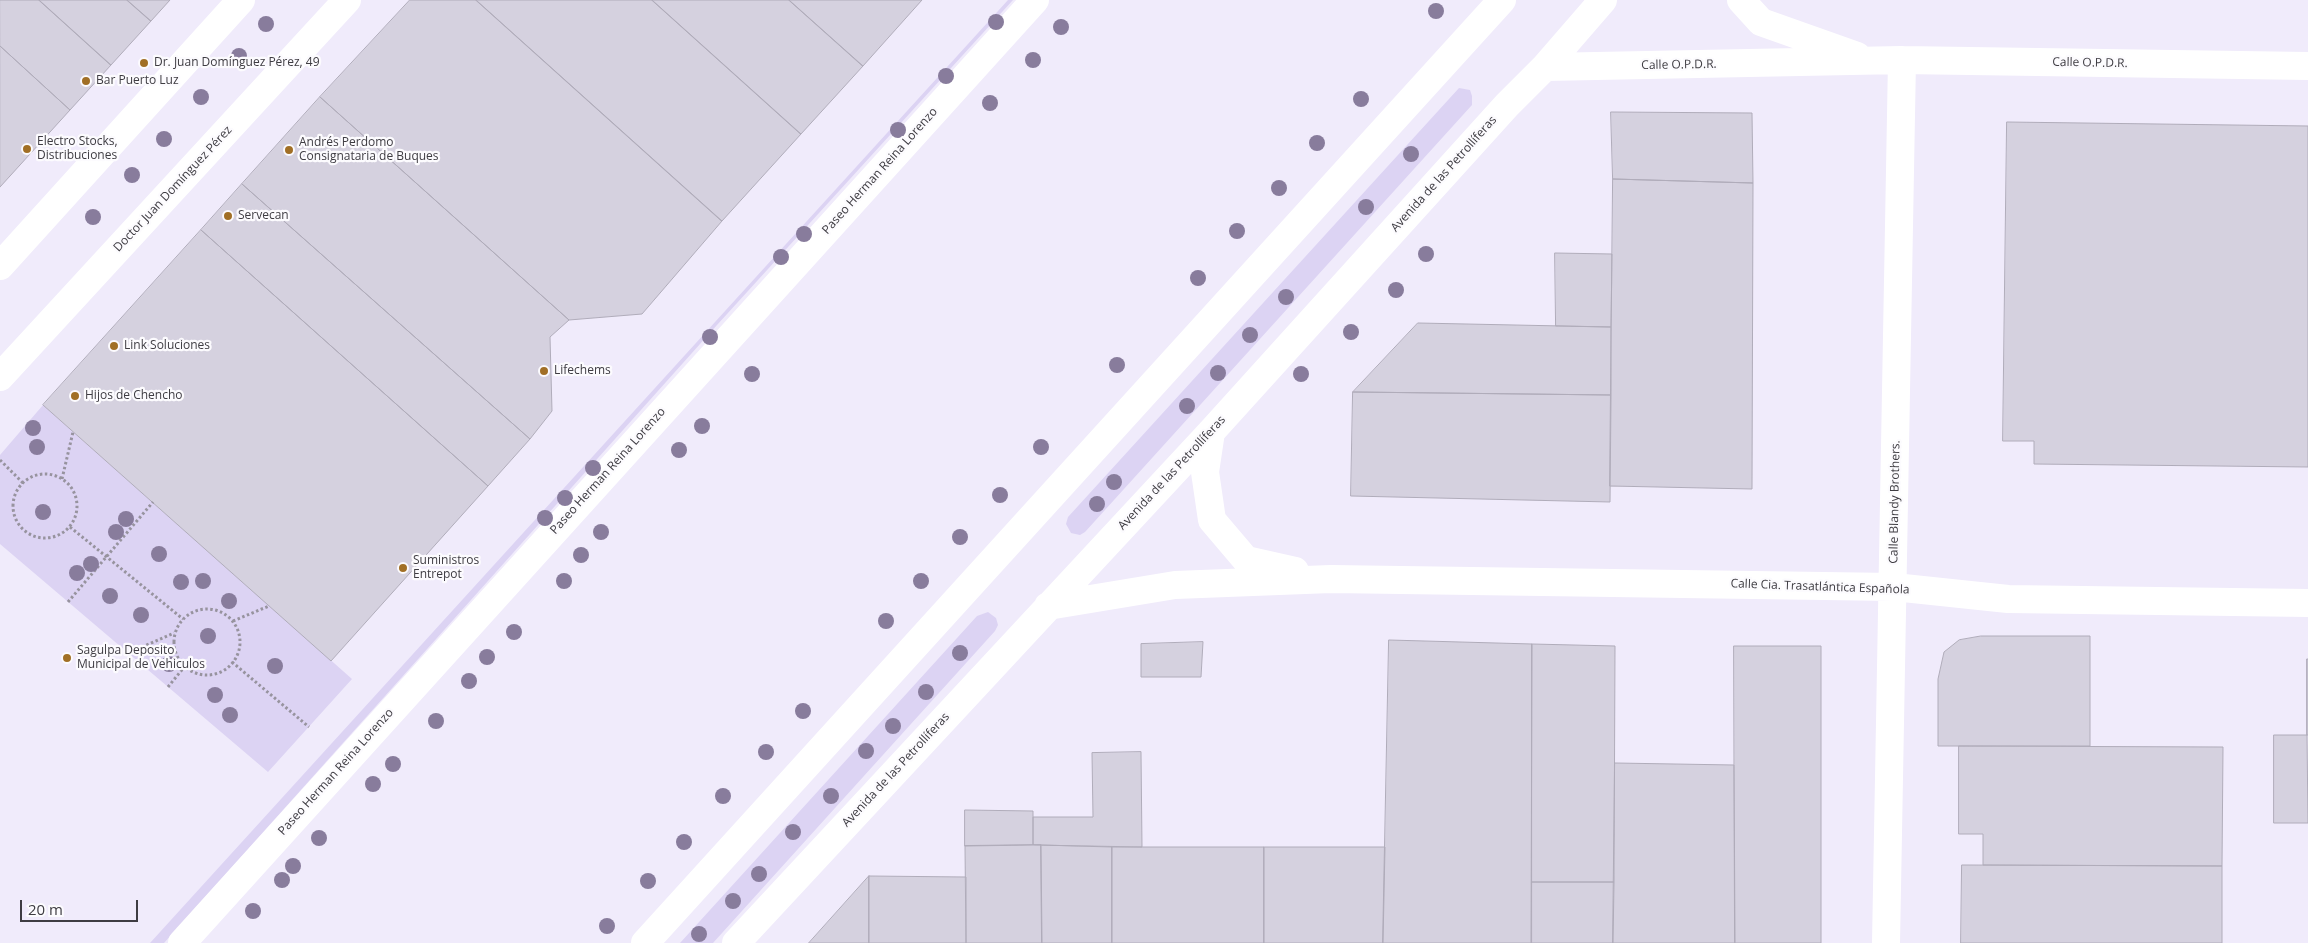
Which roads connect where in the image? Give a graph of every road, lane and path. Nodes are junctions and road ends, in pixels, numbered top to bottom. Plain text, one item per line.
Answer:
1 (241, 0) edge
2 (347, 0) edge
3 (1035, 0) edge
4 (1502, 0) edge
5 (1603, 0) edge
6 (1741, 0) edge
7 (1902, 60) junction
8 (1872, 62) junction
9 (2308, 66) edge
10 (1545, 67) junction
11 (0, 266) edge
12 (0, 377) edge
13 (74, 432) dead end
14 (1211, 432) junction
15 (0, 460) edge
16 (62, 479) junction
17 (23, 483) junction
18 (153, 502) dead end
19 (70, 526) junction
20 (107, 558) junction
21 (1331, 578) junction
22 (1894, 587) junction
23 (68, 602) dead end
24 (2308, 603) edge
25 (269, 606) dead end
26 (1048, 606) junction
27 (183, 619) junction
28 (232, 621) junction
29 (175, 633) junction
30 (128, 653) dead end
31 (232, 662) junction
32 (185, 666) junction
33 (168, 687) dead end
34 (309, 727) dead end
35 (182, 943) edge
36 (644, 943) edge
37 (736, 943) edge
38 (1886, 943) edge

1 - 11 street
2 - 12 street, Doctor Juan Domínguez Pérez
3 - 35 street, Paseo Herman Reina Lorenzo
4 - 36 street
5 - 10 street, Avenida de las Petrollíferas
6 - 8 street, Calle O.P.D.R.
7 - 8 street, Calle O.P.D.R.
7 - 9 street, Calle O.P.D.R.
7 - 22 street, Calle Blandy Brothers.
8 - 10 street, Calle O.P.D.R.
10 - 14 street, Avenida de las Petrollíferas
13 - 16 path
14 - 21 street, Calle Cia. Trasatlántica Española
14 - 26 street, Avenida de las Petrollíferas
15 - 17 path
16 - 17 path
16 - 19 path
17 - 19 path
18 - 20 path
19 - 20 path
20 - 23 path
20 - 27 path
21 - 22 street, Calle Cia. Trasatlántica Española
21 - 26 street, Calle Cia. Trasatlántica Española
22 - 24 street, Calle Cia. Trasatlántica Española
22 - 38 street, Calle Blandy Brothers.
25 - 28 path
26 - 37 street, Avenida de las Petrollíferas
27 - 28 path
27 - 29 path
28 - 31 path
29 - 30 path
29 - 32 path
31 - 32 path
31 - 34 path
32 - 33 path

